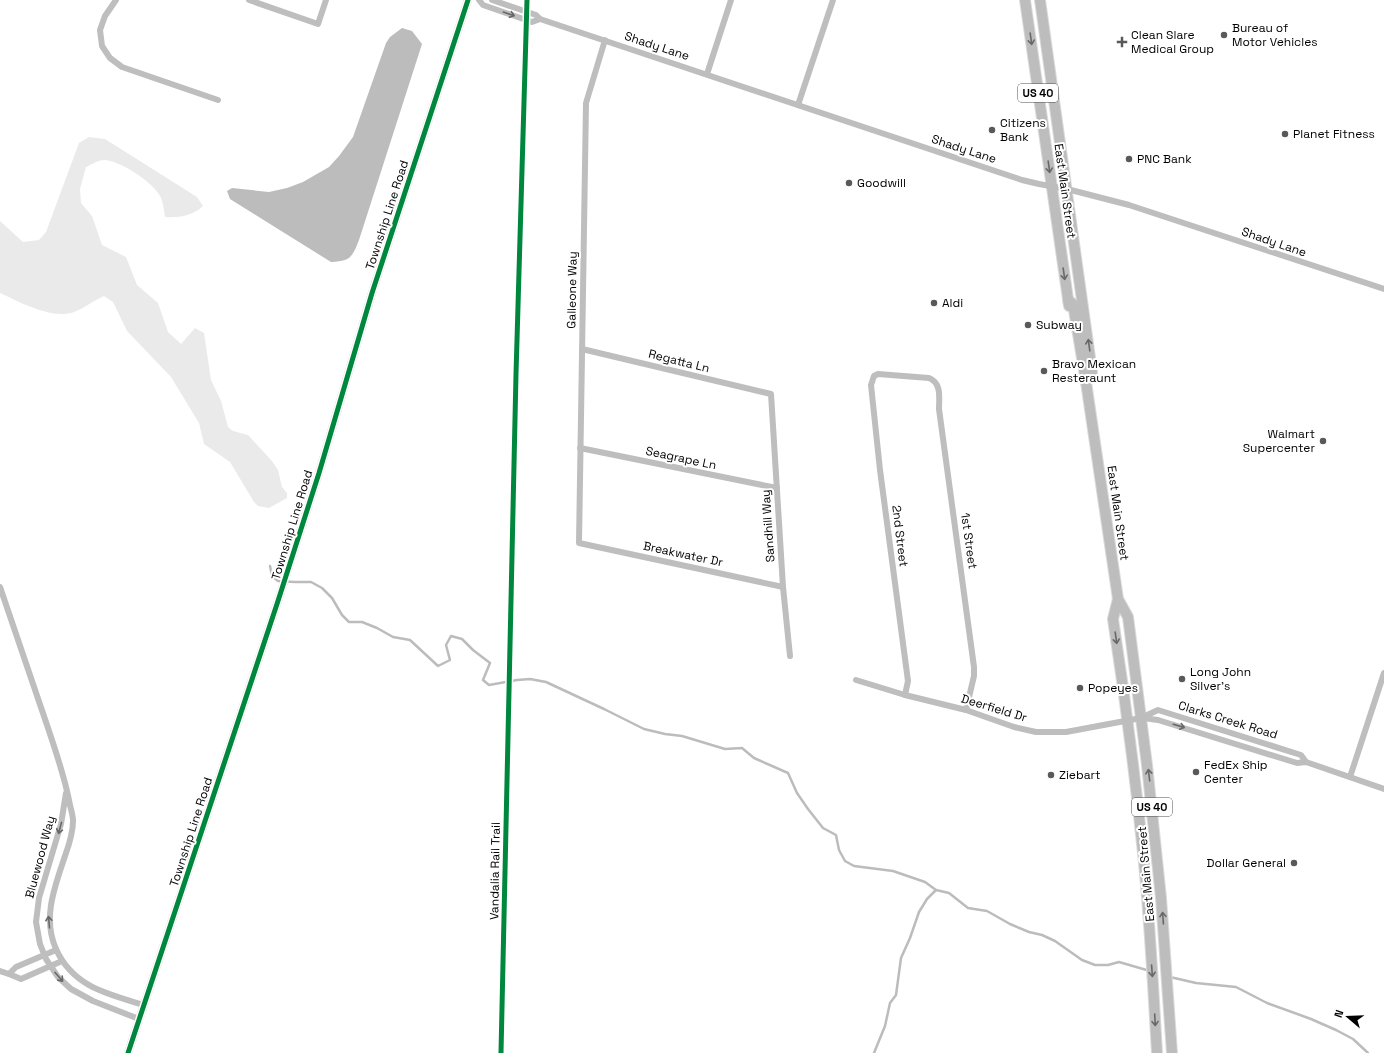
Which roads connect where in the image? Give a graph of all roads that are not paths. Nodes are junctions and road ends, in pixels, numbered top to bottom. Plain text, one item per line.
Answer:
1 (116, 0) edge
2 (249, 0) edge
3 (326, 0) edge
4 (468, 0) edge
5 (479, 0) edge
6 (492, 0) edge
7 (731, 0) edge
8 (833, 0) edge
9 (1025, 0) edge
10 (1040, 0) edge
11 (540, 18) junction
12 (604, 40) junction
13 (707, 74) junction
14 (218, 100) dead end
15 (798, 105) junction
16 (1052, 187) junction
17 (1067, 189) junction
18 (1384, 290) edge
19 (582, 349) junction
20 (872, 379) joint
21 (1086, 382) junction
22 (771, 394) joint
23 (580, 448) junction
24 (777, 488) junction
25 (579, 543) joint
26 (0, 587) edge
27 (783, 587) junction
28 (1118, 599) junction
29 (790, 656) dead end
30 (1384, 673) edge
31 (856, 680) dead end
32 (905, 695) junction
33 (966, 710) junction
34 (1134, 719) junction
35 (1306, 762) junction
36 (1350, 777) junction
37 (1384, 789) edge
38 (67, 790) junction
39 (56, 950) junction
40 (45, 955) junction
41 (62, 961) junction
42 (51, 967) junction
43 (0, 972) edge
44 (9, 974) junction
45 (105, 993) junction
46 (101, 1005) junction
47 (144, 1005) junction
48 (139, 1019) junction
49 (1171, 1040) junction
50 (128, 1053) edge
51 (1157, 1053) edge
52 (1172, 1053) edge
53 (1180, 1053) edge

1 - 14 street
2 - 3 street
4 - 47 street, Township Line Road
5 -> 11 street, Shady Lane
6 - 11 street, Shady Lane
7 - 13 street
8 - 15 street
9 -> 16 main road, East Main Street / US 40
10 - 17 main road, East Main Street / US 40
11 - 12 street, Shady Lane
12 - 13 street, Shady Lane
12 - 19 street, Galleone Way
13 - 15 street, Shady Lane
15 - 16 street, Shady Lane
16 - 17 street, Shady Lane
16 -> 21 main road, East Main Street / US 40
17 - 18 street, Shady Lane
21 -> 17 main road, East Main Street / US 40
19 - 22 street, Regatta Ln
19 - 23 street, Galleone Way
20 - 32 street, 2nd Street
20 - 33 street, 1st Street
21 - 28 main road, East Main Street / US 40
22 - 24 street, Sandhill Way
23 - 24 street, Seagrape Ln
23 - 25 street, Galleone Way
24 - 27 street, Sandhill Way
25 - 27 street, Breakwater Dr
26 - 38 street, Bluewood Way
27 - 29 street, Sandhill Way
28 - 34 main road, East Main Street / US 40
28 -> 34 main road, East Main Street / US 40
30 - 36 street
31 - 32 street, Deerfield Dr
32 - 33 street, Deerfield Dr
33 - 34 street, Deerfield Dr
34 -> 35 street, Clarks Creek Road
34 - 35 street, Clarks Creek Road
49 -> 34 main road, East Main Street / US 40
34 -> 51 main road, East Main Street / US 40
35 - 36 street, Clarks Creek Road
36 - 37 street, Clarks Creek Road
39 -> 38 street, Bluewood Way
38 -> 40 street, Bluewood Way
39 - 40 street
39 - 41 street, Bluewood Way
40 - 42 street, Bluewood Way
40 - 44 street
41 - 42 street
41 - 45 street, Bluewood Way
42 - 44 street
42 -> 46 street, Bluewood Way
43 - 44 street
45 - 46 street
45 - 47 street, Bluewood Way
46 - 48 street, Bluewood Way
47 - 48 street, Township Line Road
48 - 50 street, Township Line Road
49 - 52 main road, East Main Street / US 40
49 - 53 main road

